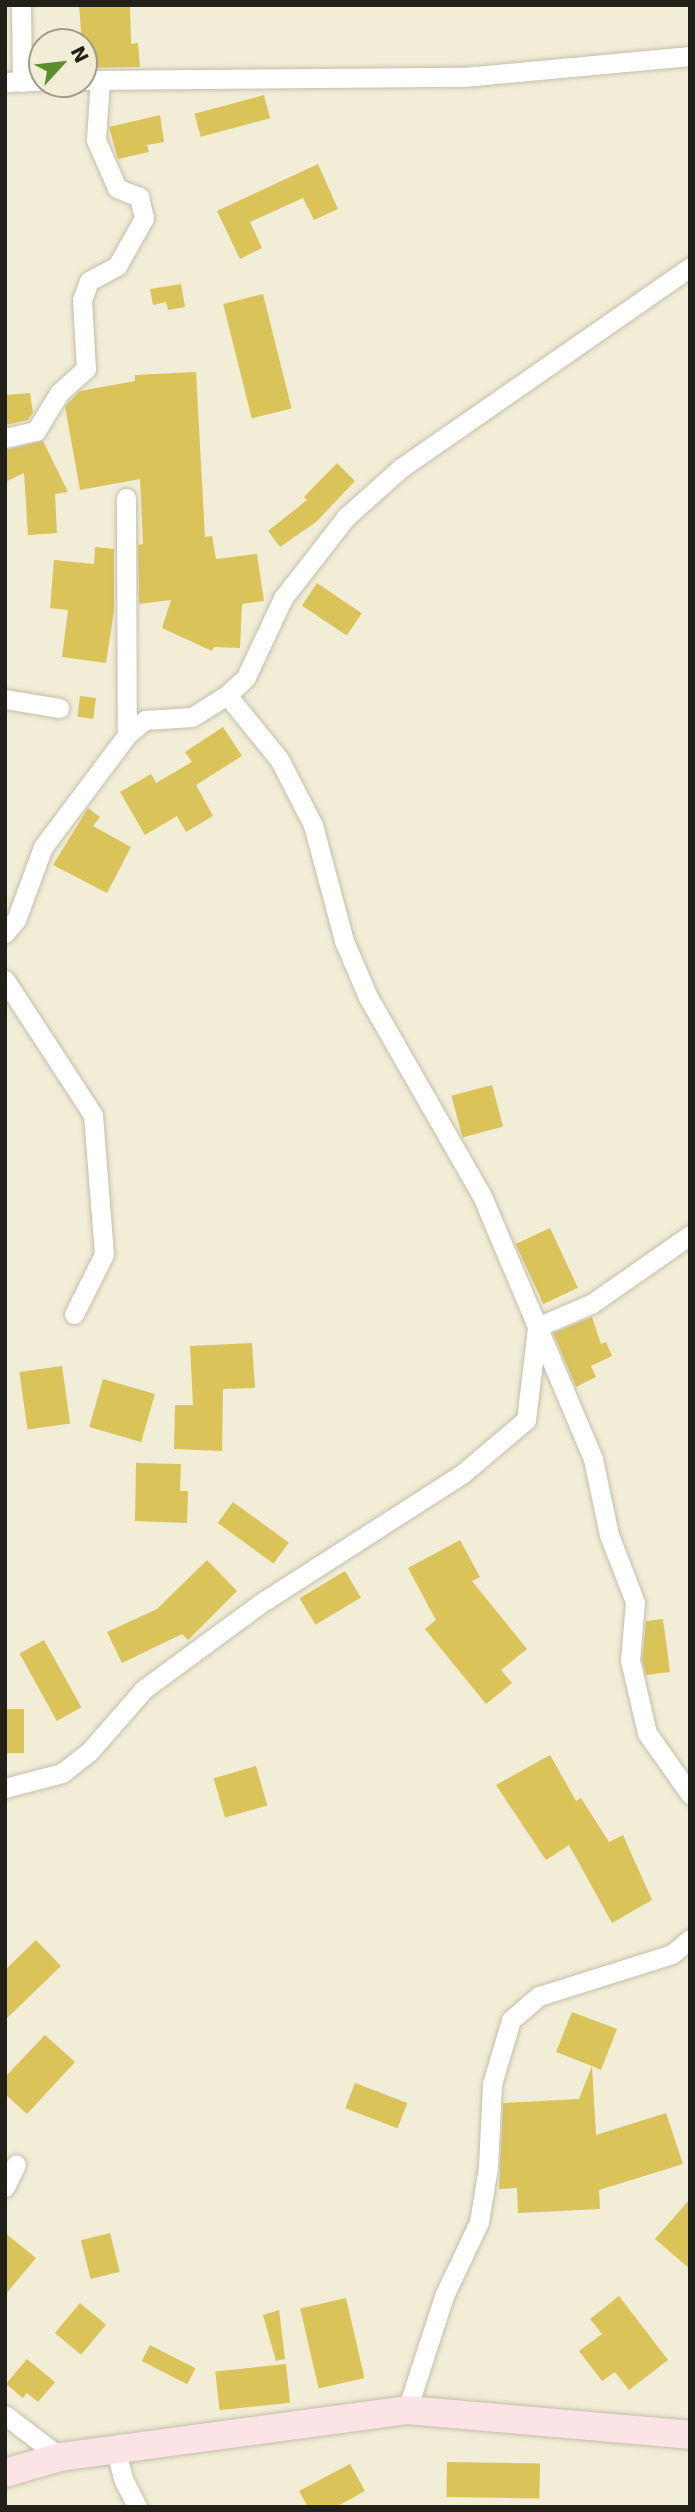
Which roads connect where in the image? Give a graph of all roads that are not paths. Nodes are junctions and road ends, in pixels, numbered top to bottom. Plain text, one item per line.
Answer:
1 (21, 5) edge
2 (690, 56) edge
3 (98, 80) edge
4 (14, 82) edge
5 (93, 98) edge
6 (690, 267) edge
7 (5, 438) edge
8 (126, 498) dead end
9 (227, 695) junction
10 (5, 699) edge
11 (59, 708) dead end
12 (127, 735) junction
13 (5, 933) edge
14 (5, 980) edge
15 (690, 1235) edge
16 (74, 1314) dead end
17 (537, 1327) junction
18 (5, 1788) edge
19 (690, 1794) edge
20 (690, 1939) edge
21 (16, 2164) dead end
22 (5, 2187) edge
23 (407, 2410) junction
24 (5, 2415) edge
25 (690, 2435) edge
26 (115, 2448) junction
27 (60, 2457) junction
28 (5, 2473) edge
29 (137, 2507) edge

1 - 4 street
2 - 3 street
5 - 7 street
6 - 9 street
8 - 12 street
9 - 12 street
9 - 17 street
10 - 11 street
12 - 13 street
14 - 16 street
15 - 17 street
17 - 18 street
17 - 19 street
20 - 23 street
21 - 22 street
23 - 25 street
23 - 26 street
24 - 27 street
26 - 27 street
26 - 29 street
27 - 28 street

